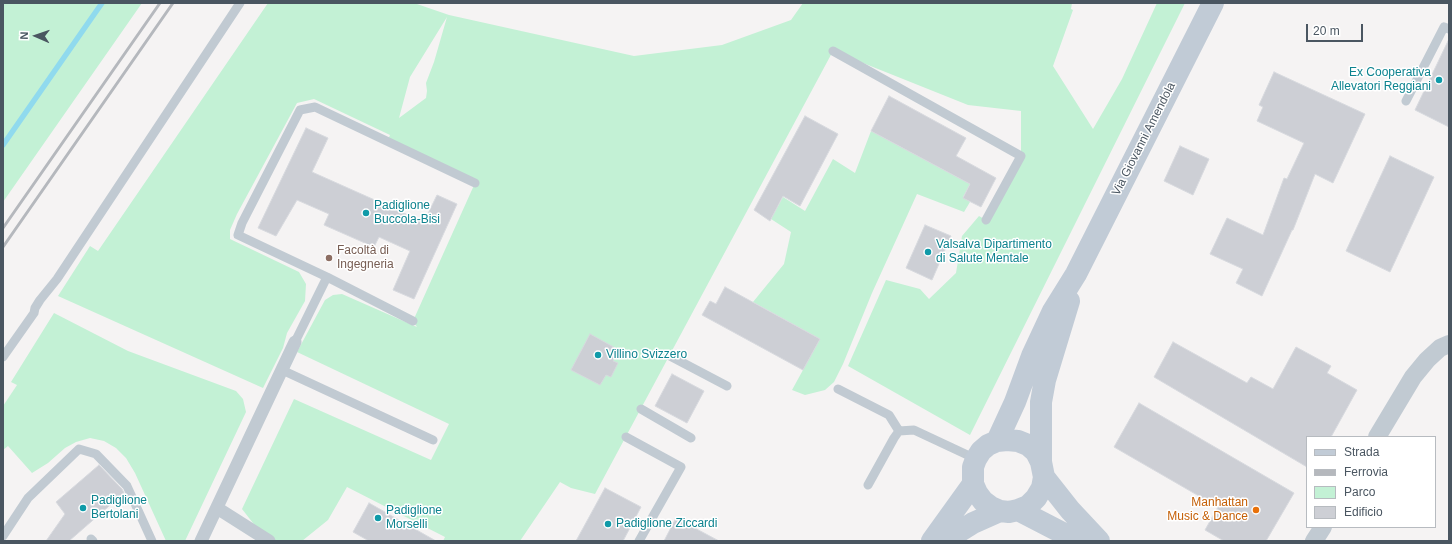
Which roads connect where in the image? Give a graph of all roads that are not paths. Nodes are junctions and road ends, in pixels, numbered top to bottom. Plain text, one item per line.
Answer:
1 (240, 3) edge
2 (1213, 3) edge
3 (1449, 29) edge
4 (833, 51) dead end
5 (1406, 101) dead end
6 (475, 183) dead end
7 (986, 220) dead end
8 (1076, 274) junction
9 (326, 277) junction
10 (413, 321) dead end
11 (295, 342) joint
12 (1449, 344) edge
13 (670, 356) dead end
14 (3, 357) edge
15 (282, 370) junction
16 (727, 386) dead end
17 (838, 389) dead end
18 (641, 409) dead end
19 (899, 431) junction
20 (1378, 436) edge
21 (626, 437) dead end
22 (691, 438) dead end
23 (433, 440) dead end
24 (997, 442) junction
25 (976, 459) junction
26 (1043, 469) junction
27 (973, 484) junction
28 (868, 485) dead end
29 (217, 508) junction
30 (1009, 511) junction
31 (1321, 528) edge
32 (3, 536) edge
33 (152, 541) edge
34 (201, 541) edge
35 (269, 541) edge
36 (639, 541) edge
37 (932, 541) edge
38 (952, 541) edge
39 (1078, 541) edge
40 (1099, 541) edge
41 (1314, 541) edge

1 - 14 lane
2 - 8 main road, Via Giovanni Amendola
3 - 5 lane
4 - 7 lane
6 - 9 lane
8 - 24 main road, Via Giovanni Amendola
8 - 26 main road, Via Giovanni Amendola
9 - 10 lane
9 - 11 lane
11 - 15 street
12 - 20 street
13 - 16 lane
15 - 23 lane
15 - 29 street
17 - 19 lane
18 - 22 lane
19 - 25 lane
19 - 28 lane
21 - 36 lane
24 - 25 main road
24 - 26 main road
25 - 27 main road
26 - 30 main road, Via Giovanni Amendola
26 - 40 main road
27 - 30 main road
27 - 37 main road
29 - 34 street
29 - 35 street
30 - 38 main road, Via Giovanni Amendola
30 - 39 main road
31 - 41 street
32 - 33 lane

